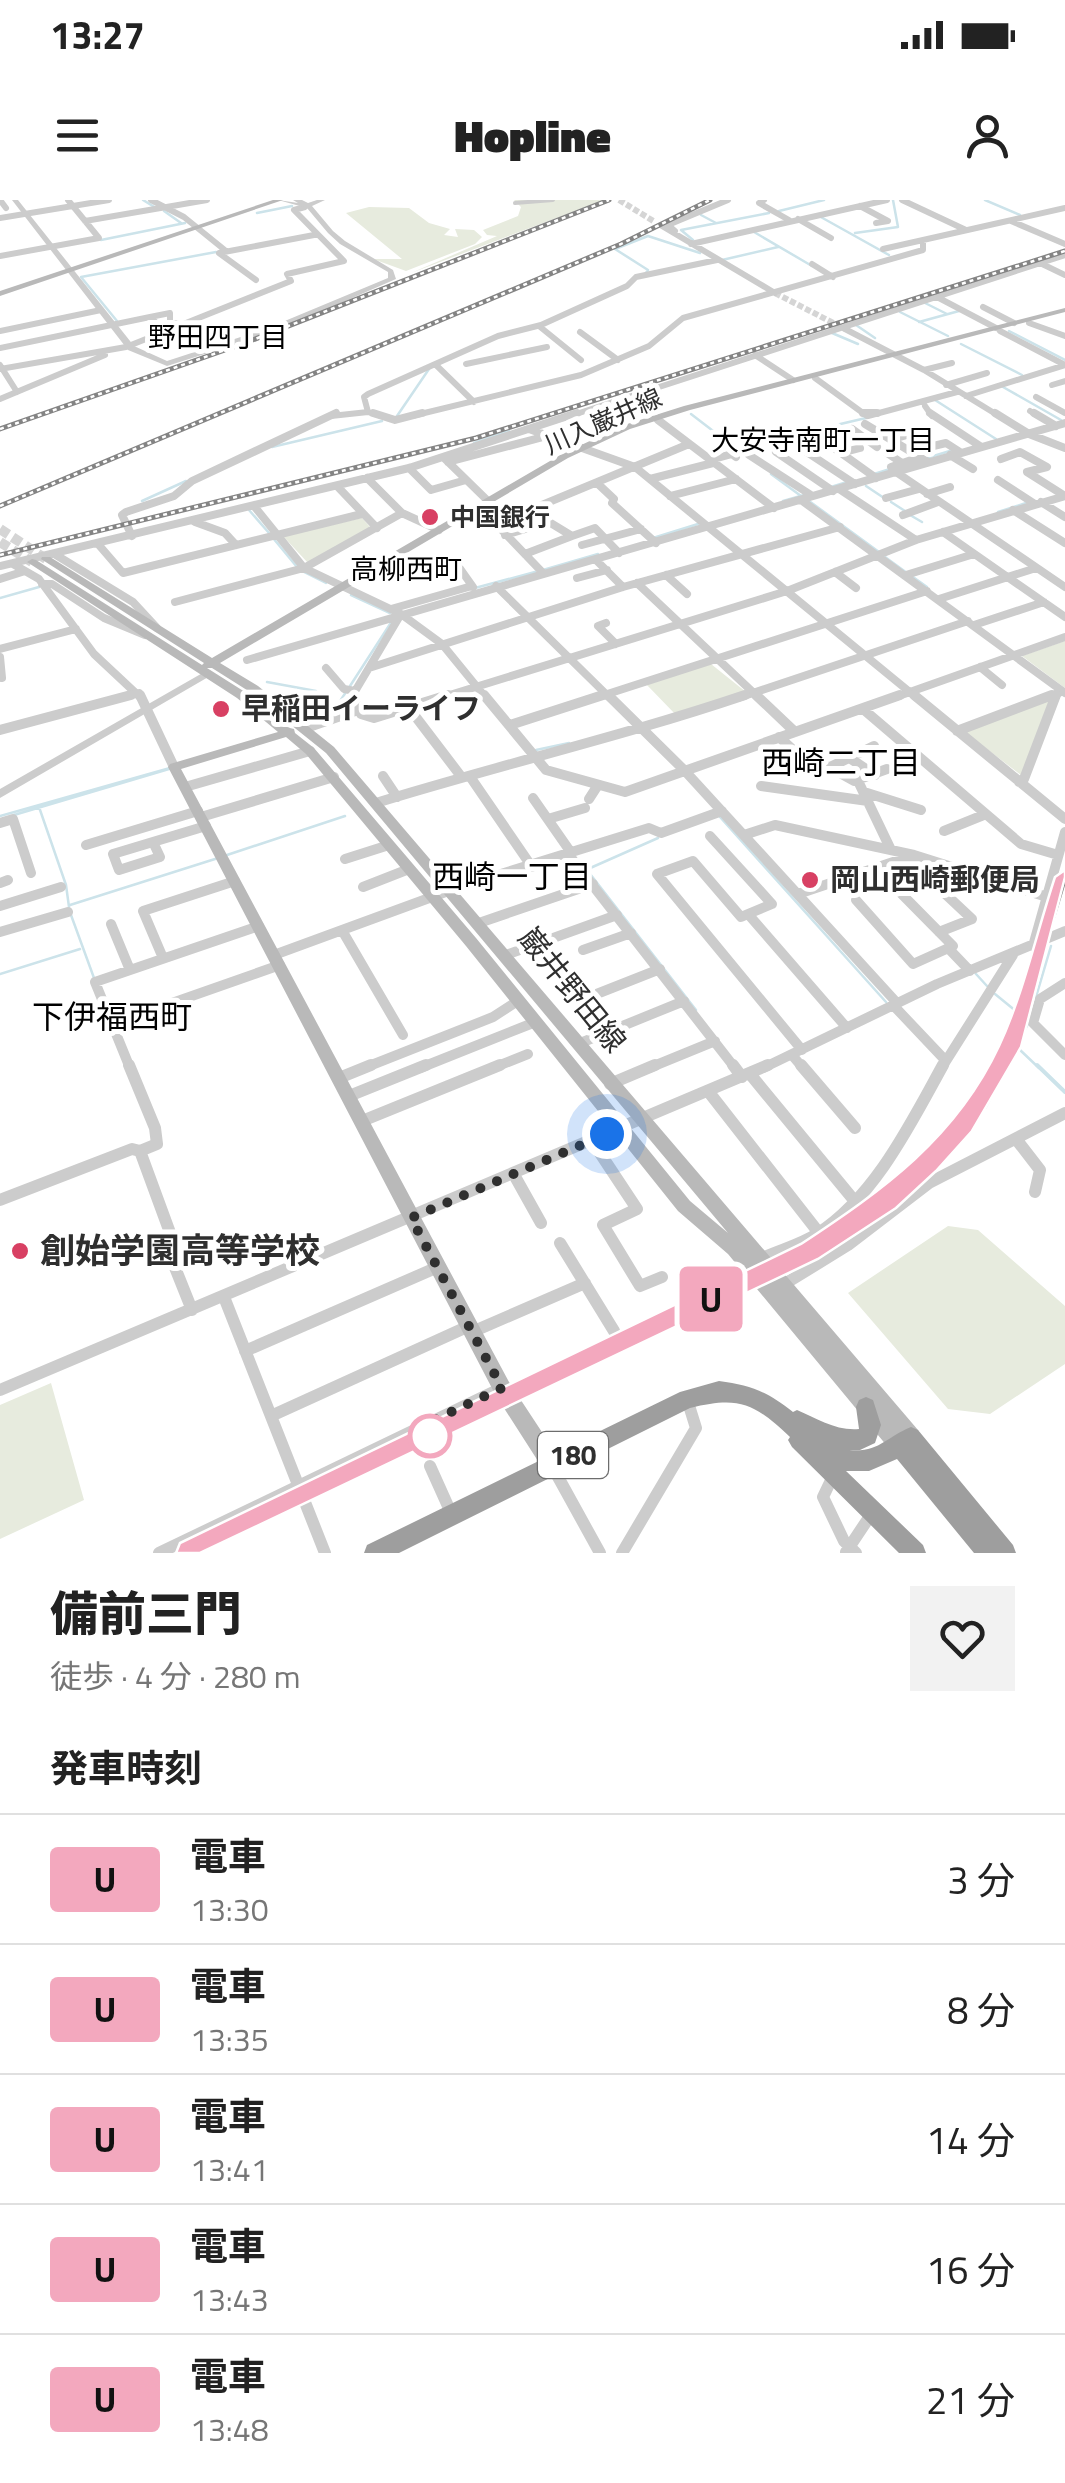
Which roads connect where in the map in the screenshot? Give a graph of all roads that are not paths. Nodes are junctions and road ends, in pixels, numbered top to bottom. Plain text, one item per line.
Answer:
1 (0, 200) edge
2 (15, 200) edge
3 (109, 200) edge
4 (151, 200) edge
5 (208, 200) edge
6 (272, 200) edge
7 (280, 200) edge
8 (296, 200) edge
9 (322, 200) edge
10 (553, 200) edge
11 (728, 200) edge
12 (764, 200) edge
13 (887, 200) edge
14 (902, 200) edge
15 (190, 201) edge
16 (515, 203) dead end
17 (71, 204) edge
18 (308, 206) junction
19 (860, 207) junction
20 (6, 208) dead end
21 (160, 208) junction
22 (1063, 209) edge
23 (26, 214) junction
24 (0, 218) edge
25 (794, 220) junction
26 (1010, 220) junction
27 (86, 222) junction
28 (658, 223) tunnel mouth
29 (876, 223) dead end
30 (76, 226) dead end
31 (197, 229) junction
32 (967, 230) junction
33 (314, 235) junction
34 (831, 238) dead end
35 (924, 241) junction
36 (694, 242) junction
37 (1065, 244) edge
38 (54, 248) junction
39 (883, 249) dead end
40 (226, 250) junction
41 (1, 255) edge
42 (1065, 255) edge
43 (717, 260) junction
44 (1040, 263) junction
45 (812, 264) dead end
46 (71, 270) junction
47 (1065, 275) edge
48 (833, 277) junction
49 (256, 280) dead end
50 (0, 293) edge
51 (777, 294) junction
52 (939, 296) junction
53 (983, 307) dead end
54 (102, 310) junction
55 (1065, 312) edge
56 (150, 318) junction
57 (1014, 323) junction
58 (1028, 323) junction
59 (114, 325) junction
60 (180, 325) junction
61 (539, 326) junction
62 (846, 327) junction
63 (998, 329) junction
64 (835, 330) junction
65 (0, 331) edge
66 (165, 331) junction
67 (518, 331) junction
68 (580, 332) dead end
69 (1062, 336) edge
70 (1046, 338) dead end
71 (528, 340) dead end
72 (130, 345) junction
73 (878, 346) junction
74 (0, 348) edge
75 (547, 348) dead end
76 (114, 349) junction
77 (755, 355) junction
78 (896, 355) junction
79 (1056, 355) edge
80 (455, 356) junction
81 (581, 360) dead end
82 (618, 360) junction
83 (952, 363) dead end
84 (466, 364) junction
85 (436, 365) junction
86 (1065, 365) edge
87 (1, 368) edge
88 (924, 370) junction
89 (473, 371) dead end
90 (987, 372) dead end
91 (815, 378) junction
92 (793, 380) junction
93 (1065, 381) edge
94 (946, 384) junction
95 (1052, 385) dead end
96 (0, 390) edge
97 (15, 390) junction
98 (960, 394) junction
99 (1036, 397) dead end
100 (0, 399) edge
101 (473, 401) junction
102 (925, 406) dead end
103 (1030, 411) dead end
104 (368, 412) junction
105 (1065, 414) edge
106 (658, 420) junction
107 (865, 424) dead end
108 (1057, 424) edge
109 (528, 428) junction
110 (852, 429) dead end
111 (1026, 432) junction
112 (908, 435) dead end
113 (548, 436) junction
114 (889, 438) junction
115 (790, 440) dead end
116 (689, 444) junction
117 (830, 445) dead end
118 (977, 445) junction
119 (860, 448) dead end
120 (1065, 448) edge
121 (585, 449) junction
122 (776, 452) dead end
123 (956, 452) junction
124 (841, 453) junction
125 (887, 453) dead end
126 (749, 455) dead end
127 (736, 457) dead end
128 (924, 457) junction
129 (1001, 458) dead end
130 (446, 460) junction
131 (711, 461) junction
132 (409, 468) junction
133 (632, 468) junction
134 (895, 468) junction
135 (973, 469) dead end
136 (872, 475) junction
137 (368, 478) junction
138 (650, 479) junction
139 (736, 479) junction
140 (466, 480) junction
141 (998, 480) dead end
142 (852, 482) junction
143 (597, 483) junction
144 (337, 486) junction
145 (950, 487) dead end
146 (830, 488) junction
147 (923, 491) junction
148 (1063, 494) edge
149 (806, 495) junction
150 (670, 496) junction
151 (886, 498) dead end
152 (488, 501) junction
153 (938, 502) junction
154 (1035, 502) junction
155 (254, 506) junction
156 (771, 506) junction
157 (1014, 510) junction
158 (402, 513) junction
159 (362, 514) junction
160 (475, 515) junction
161 (903, 515) dead end
162 (1065, 517) edge
163 (563, 518) dead end
164 (194, 521) junction
165 (549, 522) junction
166 (968, 522) junction
167 (496, 524) junction
168 (705, 524) junction
169 (377, 528) junction
170 (840, 528) junction
171 (641, 529) junction
172 (439, 530) junction
173 (928, 531) dead end
174 (943, 532) junction
175 (132, 534) junction
176 (276, 535) junction
177 (505, 535) junction
178 (572, 536) junction
179 (605, 538) junction
180 (914, 539) junction
181 (653, 540) junction
182 (98, 544) junction
183 (1065, 544) edge
184 (582, 545) dead end
185 (236, 546) junction
186 (617, 551) junction
187 (525, 554) junction
188 (742, 554) junction
189 (974, 554) junction
190 (881, 555) junction
191 (50, 557) junction
192 (596, 560) junction
193 (456, 563) dead end
194 (12, 564) junction
195 (0, 566) edge
196 (29, 567) junction
197 (304, 568) junction
198 (1036, 568) junction
199 (607, 570) junction
200 (541, 572) junction
201 (835, 572) junction
202 (1065, 573) edge
203 (908, 574) junction
204 (666, 575) junction
205 (1008, 577) junction
206 (577, 578) dead end
207 (1052, 578) junction
208 (0, 579) edge
209 (637, 583) junction
210 (42, 584) junction
211 (496, 586) junction
212 (623, 587) junction
213 (1065, 587) edge
214 (346, 588) junction
215 (475, 588) junction
216 (856, 588) dead end
217 (787, 591) junction
218 (927, 591) junction
219 (687, 594) dead end
220 (941, 599) junction
221 (175, 602) dead end
222 (1044, 602) junction
223 (395, 613) junction
224 (1065, 617) edge
225 (528, 618) junction
226 (971, 622) junction
227 (606, 623) dead end
228 (826, 624) junction
229 (678, 625) junction
230 (76, 629) junction
231 (0, 636) edge
232 (146, 636) junction
233 (1065, 638) edge
234 (442, 644) junction
235 (616, 644) junction
236 (4, 648) edge
237 (1016, 655) junction
238 (866, 656) junction
239 (0, 657) edge
240 (570, 658) junction
241 (715, 659) junction
242 (247, 660) dead end
243 (208, 668) junction
244 (326, 668) dead end
245 (370, 668) junction
246 (980, 668) junction
247 (2, 678) edge
248 (1002, 685) dead end
249 (478, 687) junction
250 (350, 690) junction
251 (751, 692) junction
252 (910, 692) junction
253 (1061, 693) edge
254 (607, 694) junction
255 (144, 701) junction
256 (409, 708) junction
257 (863, 708) junction
258 (358, 710) junction
259 (510, 726) junction
260 (0, 730) edge
261 (298, 730) junction
262 (644, 730) junction
263 (957, 731) junction
264 (795, 732) junction
265 (780, 738) junction
266 (874, 746) dead end
267 (310, 751) junction
268 (534, 754) junction
269 (848, 757) junction
270 (174, 766) junction
271 (830, 767) junction
272 (887, 768) dead end
273 (682, 772) junction
274 (876, 775) junction
275 (383, 776) dead end
276 (334, 777) junction
277 (465, 777) junction
278 (858, 781) junction
279 (1019, 782) junction
280 (598, 785) junction
281 (761, 786) dead end
282 (185, 787) junction
283 (0, 792) edge
284 (397, 796) junction
285 (866, 796) junction
286 (533, 798) dead end
287 (376, 803) junction
288 (920, 810) dead end
289 (718, 812) junction
290 (986, 814) junction
291 (202, 818) junction
292 (548, 819) junction
293 (1065, 819) edge
294 (0, 823) edge
295 (944, 831) dead end
296 (1065, 832) edge
297 (744, 835) junction
298 (710, 836) dead end
299 (153, 842) dead end
300 (389, 845) junction
301 (86, 846) dead end
302 (890, 848) junction
303 (571, 854) junction
304 (1058, 855) junction
305 (911, 857) junction
306 (345, 859) dead end
307 (532, 867) junction
308 (876, 868) junction
309 (409, 869) junction
310 (32, 873) dead end
311 (235, 881) junction
312 (593, 884) junction
313 (61, 887) dead end
314 (363, 887) dead end
315 (451, 891) junction
316 (798, 894) junction
317 (1047, 896) junction
318 (434, 898) junction
319 (856, 900) dead end
320 (0, 906) edge
321 (68, 912) dead end
322 (748, 914) junction
323 (617, 915) junction
324 (479, 923) junction
325 (111, 924) dead end
326 (258, 926) junction
327 (1065, 931) edge
328 (0, 932) edge
329 (343, 932) junction
330 (939, 932) junction
331 (631, 933) junction
332 (1034, 946) junction
333 (948, 948) junction
334 (583, 950) dead end
335 (1013, 954) junction
336 (506, 955) junction
337 (164, 958) junction
338 (277, 960) junction
339 (130, 970) junction
340 (660, 970) junction
341 (970, 971) junction
342 (1065, 983) edge
343 (684, 1001) junction
344 (516, 1002) junction
345 (895, 1004) junction
346 (115, 1023) junction
347 (533, 1023) junction
348 (847, 1028) junction
349 (612, 1030) junction
350 (403, 1036) dead end
351 (715, 1041) junction
352 (578, 1044) junction
353 (797, 1053) junction
354 (528, 1054) dead end
355 (1065, 1055) edge
356 (946, 1061) junction
357 (746, 1075) junction
358 (339, 1078) junction
359 (610, 1084) junction
360 (708, 1091) junction
361 (348, 1096) junction
362 (1065, 1113) edge
363 (642, 1120) junction
364 (362, 1121) junction
365 (620, 1128) junction
366 (854, 1128) dead end
367 (1016, 1139) junction
368 (592, 1140) junction
369 (140, 1151) junction
370 (513, 1173) junction
371 (1035, 1192) dead end
372 (0, 1200) edge
373 (853, 1200) junction
374 (411, 1218) junction
375 (541, 1222) dead end
376 (819, 1233) junction
377 (560, 1242) dead end
378 (760, 1259) junction
379 (438, 1267) junction
380 (662, 1276) dead end
381 (585, 1283) junction
382 (783, 1285) junction
383 (224, 1297) junction
384 (192, 1310) junction
385 (471, 1329) junction
386 (614, 1331) dead end
387 (246, 1351) junction
388 (502, 1388) junction
389 (0, 1390) edge
390 (687, 1399) junction
391 (866, 1407) junction
392 (776, 1409) junction
393 (271, 1416) junction
394 (905, 1441) junction
395 (552, 1465) junction
396 (430, 1466) dead end
397 (833, 1476) junction
398 (299, 1485) junction
399 (872, 1512) junction
400 (452, 1515) junction
401 (850, 1551) edge
402 (159, 1553) edge
403 (326, 1553) edge
404 (374, 1553) edge
405 (600, 1553) edge
406 (622, 1553) edge
407 (915, 1553) edge
408 (988, 1553) edge
409 (1005, 1553) edge

1 - 20 street
2 - 23 street
3 - 17 street
4 - 21 street
5 - 15 street
6 - 31 main road
7 - 18 street
7 - 31 main road
8 - 18 street
9 - 18 street
10 - 16 street
11 - 36 street
12 - 25 street
13 - 19 street
14 - 32 street
15 - 21 street
17 - 23 street
17 - 27 street
18 - 33 street
18 - 72 street
19 - 25 street
19 - 29 street
21 - 27 street
21 - 31 street
22 - 26 street
23 - 24 street
23 - 38 street
25 - 34 street
25 - 36 street
26 - 32 street
26 - 37 street
27 - 30 street
27 - 38 street
28 - 36 street
31 - 40 street
31 - 46 main road
32 - 35 street
33 - 40 street
33 - 60 street
35 - 39 street
35 - 48 street
36 - 43 street
38 - 41 street
38 - 46 street
40 - 49 street
42 - 44 street
43 - 51 street
43 - 61 street
44 - 47 street
44 - 52 street
45 - 48 street
46 - 50 main road
46 - 54 street
48 - 51 street
51 - 82 street
52 - 62 street
52 - 63 street
53 - 57 street
54 - 59 street
54 - 65 street
55 - 57 main road, 川入巌井線
55 - 58 main road, 川入巌井線
56 - 59 street
56 - 60 street
56 - 66 street
57 - 63 main road, 川入巌井線
58 - 63 main road, 川入巌井線
58 - 69 street
59 - 72 street
59 - 74 street
60 - 66 street
61 - 67 street
61 - 81 street
62 - 64 street
62 - 73 street
63 - 78 main road, 川入巌井線
63 - 79 street
64 - 73 street
64 - 77 street
66 - 72 street
67 - 71 street
67 - 80 street
68 - 82 street
69 - 70 street
72 - 76 street
73 - 78 street
75 - 84 street
76 - 87 street
76 - 97 street
77 - 92 street
77 - 109 street
78 - 88 street
78 - 91 main road, 川入巌井線
78 - 92 main road, 川入巌井線
79 - 86 street
80 - 84 street
80 - 85 street
82 - 101 street
83 - 88 street
84 - 89 street
85 - 101 street
85 - 104 street
86 - 98 street
87 - 97 street
88 - 94 street
90 - 94 street
91 - 98 street
91 - 106 main road, 川入巌井線
92 - 121 main road, 川入巌井線
93 - 95 street
94 - 98 street
96 - 97 street
97 - 100 street
98 - 111 street
99 - 105 street
101 - 104 street
102 - 118 street
103 - 108 street
104 - 175 street
106 - 116 street
106 - 121 main road, 川入巌井線
107 - 114 street
108 - 111 street
109 - 113 street
109 - 130 street
110 - 114 street
111 - 118 street
111 - 120 street
112 - 114 street
113 - 121 street
113 - 130 street
114 - 128 street
115 - 142 street
116 - 131 street
116 - 133 street
117 - 124 street
118 - 123 street
119 - 124 street
121 - 133 street
121 - 152 main road, 川入巌井線
121 - 160 main road, 川入巌井線
122 - 146 street
123 - 128 street
123 - 128 street
123 - 135 street
124 - 136 street
125 - 134 street
126 - 149 street
127 - 131 street
128 - 134 street
129 - 148 street
130 - 132 street
130 - 140 street
131 - 138 street
131 - 139 street
132 - 137 street
132 - 140 street
133 - 138 street
133 - 143 street
134 - 136 street
134 - 147 street
136 - 142 street
137 - 144 street
137 - 158 street
138 - 150 street
139 - 150 street
139 - 156 street
140 - 152 street
141 - 154 street
142 - 146 street
143 - 167 street
143 - 171 street
144 - 155 street
144 - 159 street
145 - 147 street
146 - 149 street
146 - 180 street
147 - 151 street
147 - 153 street
148 - 154 street
149 - 156 street
149 - 170 street
150 - 168 street
152 - 172 main road, 川入巌井線
153 - 161 street
153 - 166 street
154 - 157 street
154 - 162 street
155 - 164 street
155 - 176 street
156 - 168 street
157 - 166 street
157 - 183 street
158 - 169 street
158 - 172 street
159 - 169 street
159 - 176 street
160 - 167 street
160 - 214 main road, 川入巌井線
163 - 165 street
164 - 175 street
164 - 185 street
165 - 177 street
165 - 178 street
166 - 173 street
166 - 174 street
166 - 198 street
167 - 177 street
168 - 181 street
168 - 188 street
169 - 197 street
170 - 188 street
170 - 190 street
171 - 179 street
171 - 181 street
172 - 214 main road, 川入巌井線
174 - 180 street
174 - 189 street
175 - 182 street
176 - 185 street
176 - 197 street
177 - 187 street
178 - 179 street
178 - 187 street
179 - 184 street
179 - 186 street
180 - 190 street
181 - 186 street
182 - 185 street
182 - 191 street
186 - 192 street
187 - 200 street
188 - 204 street
188 - 217 street
189 - 203 street
189 - 205 street
190 - 201 street
190 - 203 street
191 - 194 street
191 - 243 main road, 巌井野田線
192 - 199 street
192 - 200 street
193 - 215 street
194 - 195 street
194 - 196 street
196 - 208 street
196 - 210 street
196 - 232 main road, 巌井野田線
197 - 214 street
197 - 221 street
198 - 205 street
198 - 207 street
199 - 206 street
199 - 212 street
200 - 211 street
201 - 216 street
201 - 217 street
202 - 207 street
203 - 218 street
204 - 209 street
204 - 219 street
205 - 220 street
205 - 222 street
207 - 213 street
209 - 212 street
209 - 229 street
210 - 230 street
210 - 232 street
211 - 215 street
211 - 225 street
212 - 225 street
214 - 223 street
214 - 243 main road, 川入巌井線
215 - 223 street
217 - 228 street
217 - 229 street
218 - 220 street
218 - 228 street
220 - 226 street
222 - 224 street
222 - 226 street
223 - 234 street
223 - 242 street
223 - 245 street
225 - 234 street
225 - 240 street
226 - 237 street
226 - 238 street
227 - 235 street
228 - 238 street
228 - 241 street
229 - 235 street
229 - 241 street
230 - 236 street
230 - 255 street
231 - 236 street
232 - 243 main road, 巌井野田線
233 - 237 street
234 - 245 street
234 - 249 street
235 - 240 street
237 - 246 street
237 - 253 street
238 - 251 street
238 - 252 street
239 - 247 street
240 - 249 street
240 - 254 street
241 - 251 street
241 - 254 street
243 - 255 street
243 - 261 main road, 巌井野田線
244 - 250 street
245 - 250 street
246 - 248 street
246 - 252 street
249 - 256 street
249 - 259 street
250 - 258 street
251 - 262 street
251 - 264 street
252 - 257 street
252 - 263 street
253 - 263 street
253 - 279 street
254 - 259 street
254 - 262 street
255 - 260 street
255 - 270 street
255 - 283 street
256 - 258 street
256 - 277 street
257 - 264 street
257 - 290 street
258 - 261 street
259 - 268 street
261 - 267 main road, 巌井野田線
261 - 270 main road
261 - 287 main road, 巌井野田線
262 - 268 street
262 - 273 street
263 - 279 street
264 - 265 street
265 - 271 street
265 - 273 street
266 - 269 street
267 - 276 main road, 巌井野田線
267 - 282 street
268 - 277 street
268 - 280 street
269 - 271 street
269 - 274 street
270 - 282 main road
271 - 278 street
272 - 274 street
273 - 280 street
273 - 289 street
274 - 278 street
275 - 284 street
276 - 291 street
276 - 300 main road, 巌井野田線
277 - 284 street
277 - 307 street
278 - 285 street
279 - 293 street
280 - 292 street
281 - 285 street
282 - 291 main road
284 - 287 street
285 - 288 street
285 - 302 street
286 - 292 street
287 - 315 main road, 巌井野田線
289 - 297 street
289 - 303 street
290 - 295 street
290 - 304 street
291 - 299 street
291 - 301 street
291 - 311 main road
292 - 303 street
294 - 310 street
296 - 304 street
297 - 302 street
297 - 316 street
298 - 322 street
300 - 306 street
300 - 309 main road, 巌井野田線
302 - 305 street
303 - 307 street
303 - 312 street
304 - 317 street
305 - 308 street
305 - 317 street
305 - 330 street
307 - 315 street
308 - 316 street
308 - 330 street
309 - 314 street
309 - 318 main road, 巌井野田線
311 - 326 main road
311 - 337 street
312 - 323 street
312 - 324 street
313 - 320 street
315 - 318 street
315 - 324 main road, 巌井野田線
316 - 345 street
317 - 332 street
318 - 329 street
318 - 344 main road, 巌井野田線
319 - 333 street
321 - 328 street
322 - 348 street
322 - 353 street
323 - 331 street
323 - 336 street
324 - 336 main road, 巌井野田線
325 - 339 street
326 - 337 street
326 - 338 main road
327 - 332 street
329 - 338 street
329 - 350 street
330 - 333 street
331 - 334 street
331 - 340 street
332 - 335 street
333 - 341 street
335 - 341 street
335 - 356 street
336 - 352 main road, 巌井野田線
337 - 339 street
338 - 346 street
338 - 358 main road
339 - 346 street
340 - 343 street
340 - 349 street
341 - 345 street
342 - 355 street
343 - 349 street
343 - 351 street
344 - 347 main road, 巌井野田線
344 - 358 street
345 - 348 street
345 - 356 street
346 - 369 street
347 - 361 street
347 - 365 main road, 巌井野田線
348 - 353 street
349 - 352 street
351 - 357 street
351 - 359 street
352 - 359 main road, 巌井野田線
353 - 357 street
353 - 366 street
354 - 364 street
356 - 373 street
357 - 360 street
357 - 373 street
358 - 361 main road
359 - 363 main road, 巌井野田線
360 - 363 street
360 - 376 street
361 - 364 main road
362 - 367 street
363 - 365 street
363 - 378 main road, 巌井野田線
364 - 374 main road
365 - 368 street
365 - 391 main road, 巌井野田線
367 - 371 street
367 - 382 street
368 - 370 street
368 - 380 street
369 - 372 street
369 - 384 street
370 - 374 street
370 - 375 street
373 - 376 street
374 - 379 main road
374 - 383 street
376 - 378 street
377 - 381 street
378 - 382 main road, 巌井野田線
379 - 385 main road
379 - 387 street
381 - 385 street
381 - 386 street
382 - 394 main road, 巌井野田線
383 - 384 street
383 - 387 street
384 - 389 street
385 - 388 main road
385 - 393 street
387 - 393 street
388 - 395 main road
388 - 398 street
390 - 392 highway, 180
390 - 395 highway, 180
390 - 406 street
391 - 392 highway
391 - 394 main road, 巌井野田線
392 - 394 highway, 180
392 - 397 highway
393 - 398 street
394 - 408 highway
394 - 409 highway
395 - 400 highway, 180
395 - 405 street
396 - 400 street
397 - 399 highway
397 - 401 street
398 - 402 street
398 - 403 street
399 - 401 street
399 - 407 highway
400 - 404 highway, 180

